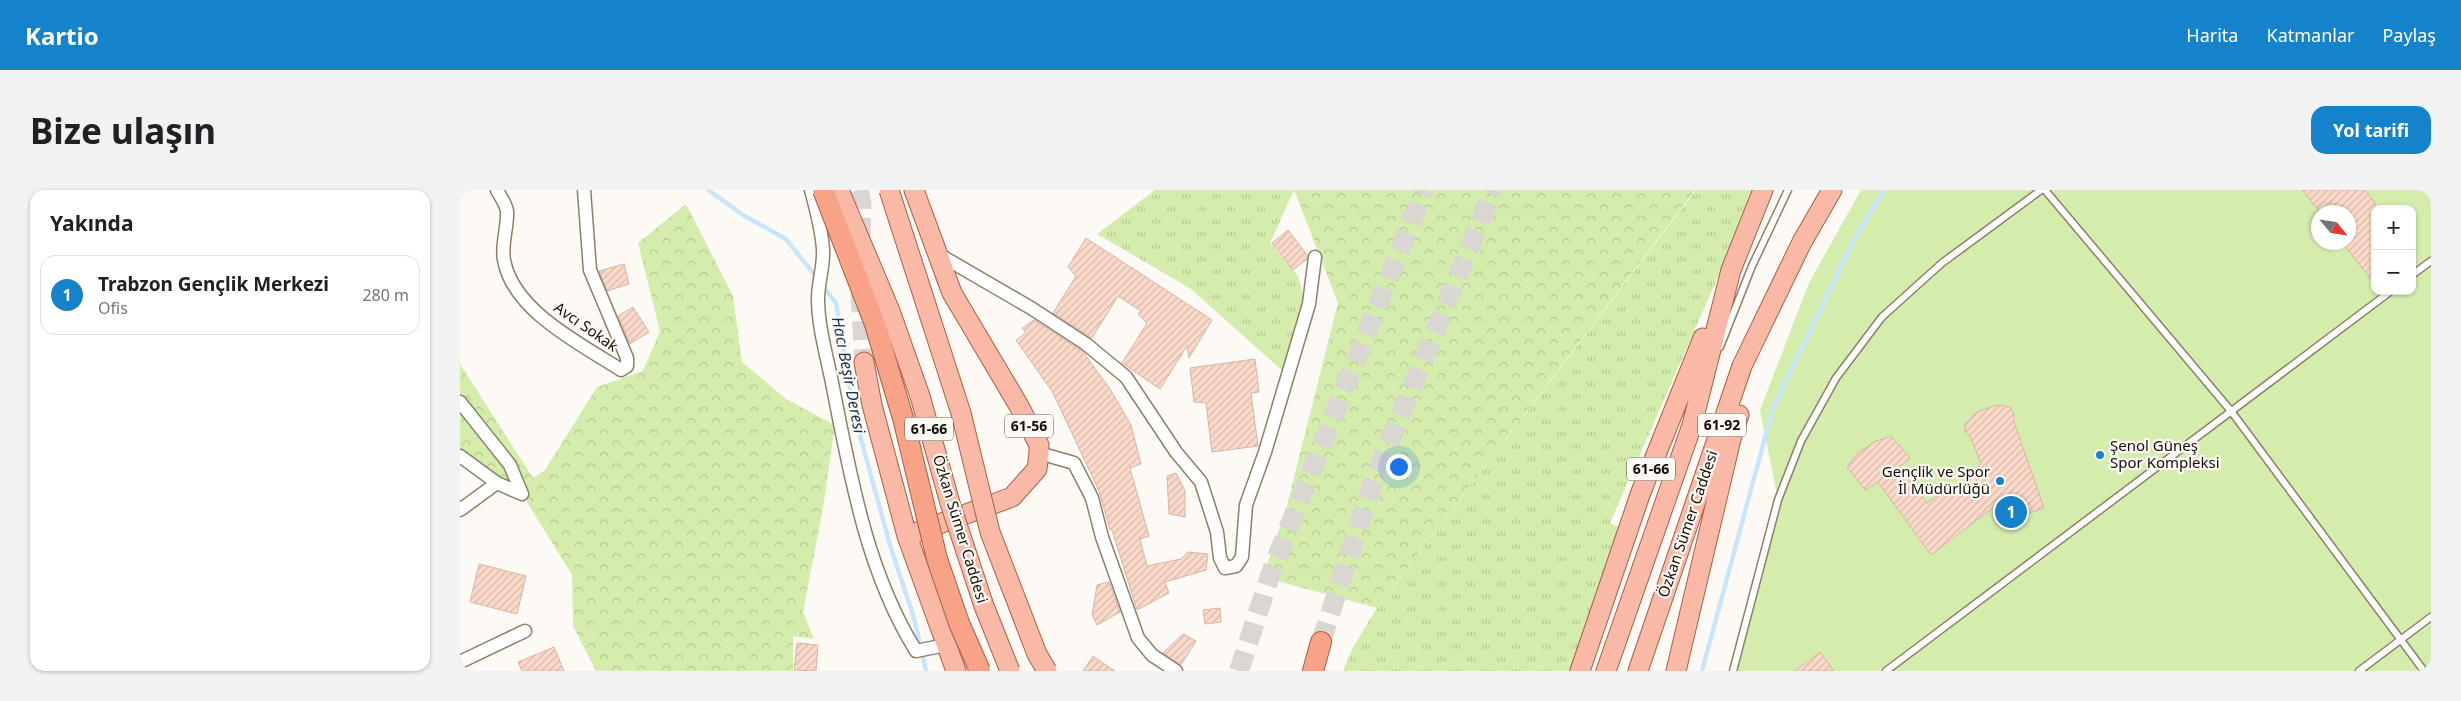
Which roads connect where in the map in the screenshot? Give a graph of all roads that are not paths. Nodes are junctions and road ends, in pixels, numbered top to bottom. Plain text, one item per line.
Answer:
1 (497, 190) edge
2 (584, 190) edge
3 (811, 190) edge
4 (823, 190) edge
5 (839, 190) edge
6 (890, 190) edge
7 (914, 190) edge
8 (1763, 190) edge
9 (1788, 190) edge
10 (1832, 190) edge
11 (2040, 190) edge
12 (2045, 190) edge
13 (1802, 242) junction
14 (938, 254) junction
15 (1316, 257) dead end
16 (2431, 261) edge
17 (1731, 270) junction
18 (2416, 272) edge
19 (2386, 295) edge
20 (864, 362) tunnel mouth
21 (460, 402) edge
22 (2230, 411) junction
23 (1692, 425) junction
24 (1039, 454) junction
25 (460, 456) edge
26 (497, 482) junction
27 (460, 510) edge
28 (907, 536) junction
29 (2431, 617) edge
30 (525, 631) dead end
31 (2401, 639) junction
32 (1320, 642) tunnel mouth
33 (938, 647) junction
34 (460, 662) edge
35 (956, 671) edge
36 (980, 671) edge
37 (1010, 671) edge
38 (1047, 671) edge
39 (1176, 671) edge
40 (1313, 671) edge
41 (1580, 671) edge
42 (1606, 671) edge
43 (1638, 671) edge
44 (1676, 671) edge
45 (1733, 671) edge
46 (1886, 671) edge
47 (2359, 671) edge
48 (2424, 671) edge

1 - 2 street, Avcı Sokak
3 - 33 street
4 - 36 highway, bridge
5 - 37 main road, Özkan Sümer Caddesi / 61-66, bridge
6 - 38 main road, Özkan Sümer Caddesi / 61-66, bridge
7 - 14 main road, 61-56
8 - 17 main road, Özkan Sümer Caddesi / 61-92
9 - 23 lane
10 - 13 main road, Özkan Sümer Caddesi / 61-92
11 - 45 lane
12 - 22 lane
13 - 43 main road, Özkan Sümer Caddesi / 61-92
13 - 44 main road, Özkan Sümer Caddesi / 61-92
14 - 15 street
14 - 24 main road, 61-56
16 - 18 lane
17 - 23 main road, Özkan Sümer Caddesi / 61-92
17 - 41 main road, Özkan Sümer Caddesi / 61-66
19 - 22 lane
20 - 28 main road
21 - 26 street
22 - 31 lane
22 - 46 lane
23 - 42 main road, Özkan Sümer Caddesi / 61-92
24 - 28 main road, 61-56
24 - 39 street
25 - 26 street
26 - 27 street
28 - 33 main road
29 - 31 lane
30 - 34 street
31 - 47 lane
31 - 48 lane
32 - 40 highway
33 - 35 main road

